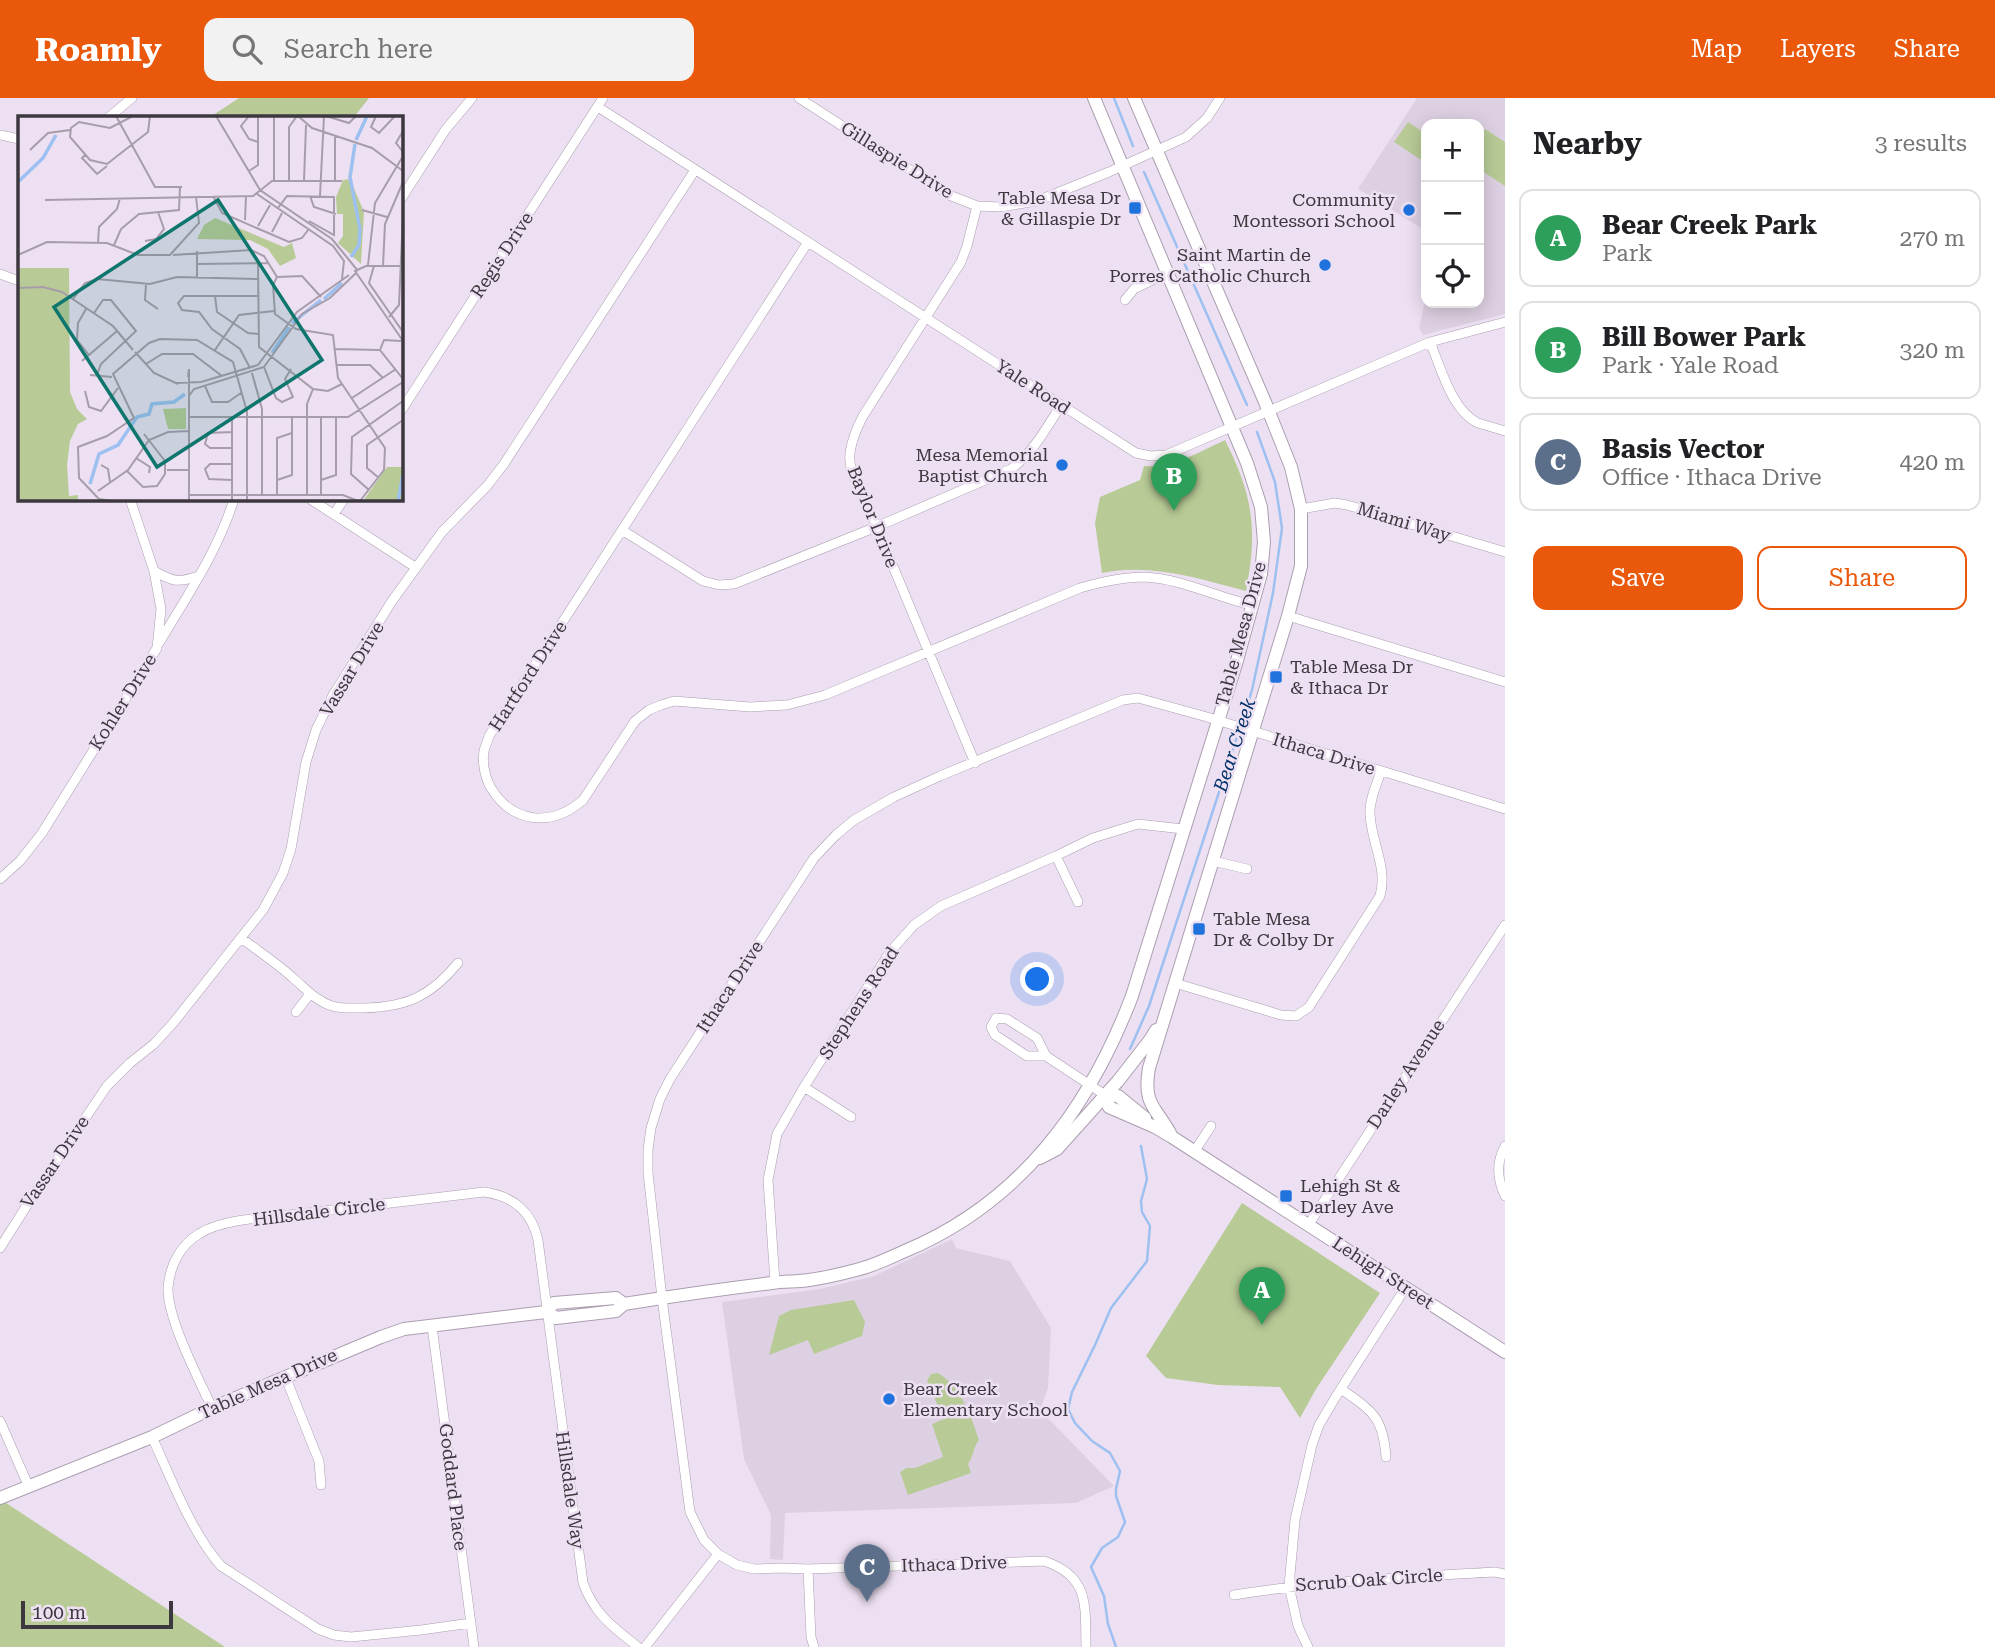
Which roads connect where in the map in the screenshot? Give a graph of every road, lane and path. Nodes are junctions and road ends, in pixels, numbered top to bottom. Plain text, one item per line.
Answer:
1 (132, 98) edge
2 (472, 98) edge
3 (799, 98) edge
4 (1094, 98) edge
5 (1135, 98) edge
6 (1220, 98) edge
7 (600, 102) edge
8 (110, 116) edge
9 (0, 135) edge
10 (18, 139) edge
11 (1158, 150) junction
12 (1122, 166) junction
13 (695, 170) junction
14 (402, 197) edge
15 (977, 206) junction
16 (808, 242) junction
17 (1167, 273) junction
18 (0, 274) edge
19 (18, 281) edge
20 (1125, 300) dead end
21 (926, 318) junction
22 (1505, 322) edge
23 (1430, 342) junction
24 (1061, 405) junction
25 (402, 409) edge
26 (1268, 411) junction
27 (1233, 426) junction
28 (1505, 431) edge
29 (130, 500) edge
30 (234, 500) edge
31 (312, 500) edge
32 (343, 500) edge
33 (1301, 509) junction
34 (334, 514) junction
35 (876, 527) junction
36 (622, 530) junction
37 (1505, 552) edge
38 (415, 567) junction
39 (154, 571) junction
40 (199, 576) junction
41 (1252, 606) junction
42 (1288, 616) junction
43 (157, 648) junction
44 (928, 651) junction
45 (1505, 682) edge
46 (1223, 722) junction
47 (1247, 730) junction
48 (975, 763) junction
49 (1381, 771) junction
50 (1505, 809) edge
51 (1183, 829) junction
52 (1056, 856) junction
53 (1213, 861) junction
54 (1247, 869) dead end
55 (0, 879) edge
56 (1078, 902) dead end
57 (1505, 925) edge
58 (1502, 937) edge
59 (242, 938) junction
60 (458, 963) dead end
61 (1175, 983) junction
62 (310, 994) junction
63 (296, 1012) dead end
64 (1165, 1013) junction
65 (1046, 1056) junction
66 (1090, 1085) junction
67 (804, 1087) junction
68 (1105, 1095) junction
69 (851, 1117) dead end
70 (1210, 1126) dead end
71 (1172, 1137) junction
72 (1505, 1146) edge
73 (1194, 1152) junction
74 (1034, 1162) junction
75 (1505, 1196) edge
76 (1309, 1224) junction
77 (0, 1248) edge
78 (775, 1282) junction
79 (1406, 1287) junction
80 (662, 1298) junction
81 (546, 1312) junction
82 (432, 1326) junction
83 (1505, 1352) edge
84 (285, 1376) junction
85 (1341, 1389) junction
86 (212, 1408) junction
87 (0, 1421) edge
88 (152, 1437) junction
89 (1386, 1457) dead end
90 (28, 1485) junction
91 (321, 1485) dead end
92 (0, 1497) edge
93 (718, 1554) junction
94 (808, 1569) junction
95 (1505, 1574) edge
96 (1289, 1586) junction
97 (1234, 1595) dead end
98 (471, 1623) junction
99 (474, 1647) edge
100 (638, 1647) edge
101 (645, 1647) edge
102 (814, 1647) edge
103 (1086, 1647) edge
104 (1308, 1647) edge

1 - 8 street
2 - 14 street
3 - 15 street, Gillaspie Drive
4 - 12 street, Table Mesa Drive
5 - 11 street, Table Mesa Drive
6 - 11 street, Gillaspie Drive
7 - 13 street, Yale Road
7 - 25 street, Regis Drive
9 - 10 street
11 - 12 street, Gillaspie Drive
11 - 26 street, Table Mesa Drive
12 - 15 street, Gillaspie Drive
12 - 17 street, Table Mesa Drive
13 - 16 street, Yale Road
13 - 38 street, Vassar Drive
15 - 21 street, Baylor Drive
16 - 21 street, Yale Road
16 - 36 street, Hartford Drive
17 - 20 street
17 - 27 street, Table Mesa Drive
18 - 19 street
21 - 24 street, Yale Road
21 - 35 street, Baylor Drive
22 - 23 street, Yale Road
23 - 26 street, Yale Road
23 - 28 street
24 - 27 street, Yale Road
24 - 35 street
26 - 27 street, Yale Road
26 - 33 street, Table Mesa Drive
27 - 41 street, Table Mesa Drive
29 - 39 street, Kohler Drive
30 - 40 street
31 - 34 street
32 - 34 street
33 - 37 street, Miami Way
33 - 42 street, Table Mesa Drive
34 - 38 street
35 - 36 street
35 - 44 street, Baylor Drive
36 - 44 street, Hartford Drive
38 - 59 street, Vassar Drive
39 - 40 street
39 - 43 street, Kohler Drive
40 - 43 street
41 - 44 street, Hartford Drive
41 - 46 street, Table Mesa Drive
42 - 45 street
42 - 47 street, Table Mesa Drive
43 - 55 street, Kohler Drive
44 - 48 street, Baylor Drive
46 - 47 street, Ithaca Drive
46 - 48 street, Ithaca Drive
46 - 51 street, Table Mesa Drive
47 - 49 street, Ithaca Drive
47 - 53 street, Table Mesa Drive
48 - 80 street, Ithaca Drive
49 - 50 street, Ithaca Drive
49 - 61 street
51 - 52 street, Stephens Road
51 - 66 street, Table Mesa Drive
52 - 56 street
52 - 67 street, Stephens Road
53 - 54 street
53 - 61 street, Table Mesa Drive
57 - 58 street, Darley Avenue
58 - 76 street, Darley Avenue
59 - 62 street
59 - 77 street, Vassar Drive
60 - 62 street
61 - 64 street, Table Mesa Drive
62 - 63 street
64 - 68 street, Table Mesa Drive
64 - 71 street, Table Mesa Drive
65 - 65 street
65 - 66 street, Lehigh Street
66 - 68 street, Lehigh Street
66 - 74 street, Table Mesa Drive
67 - 69 street
67 - 78 street, Stephens Road
68 - 71 street, Lehigh Street
68 - 74 street, Table Mesa Drive
70 - 73 street
71 - 73 street, Lehigh Street
72 - 75 street
73 - 76 street, Lehigh Street
74 - 78 street, Table Mesa Drive
76 - 79 street, Lehigh Street
78 - 80 street, Table Mesa Drive
79 - 83 street, Lehigh Street
79 - 85 street
80 - 81 street, Table Mesa Drive
80 - 93 street, Ithaca Drive
81 - 82 street, Table Mesa Drive
81 - 86 street, Hillsdale Circle
81 - 100 street, Hillsdale Way
82 - 84 street, Table Mesa Drive
82 - 98 street, Goddard Place
84 - 86 street, Table Mesa Drive
84 - 91 street
85 - 89 street
85 - 96 street
86 - 88 street, Table Mesa Drive
87 - 90 street
88 - 90 street, Table Mesa Drive
88 - 98 street
90 - 92 street, Table Mesa Drive
93 - 94 street, Ithaca Drive
93 - 101 street
94 - 102 street
94 - 103 street, Ithaca Drive
95 - 96 street, Scrub Oak Circle
96 - 97 street, Scrub Oak Circle
96 - 104 street
98 - 99 street, Goddard Place

